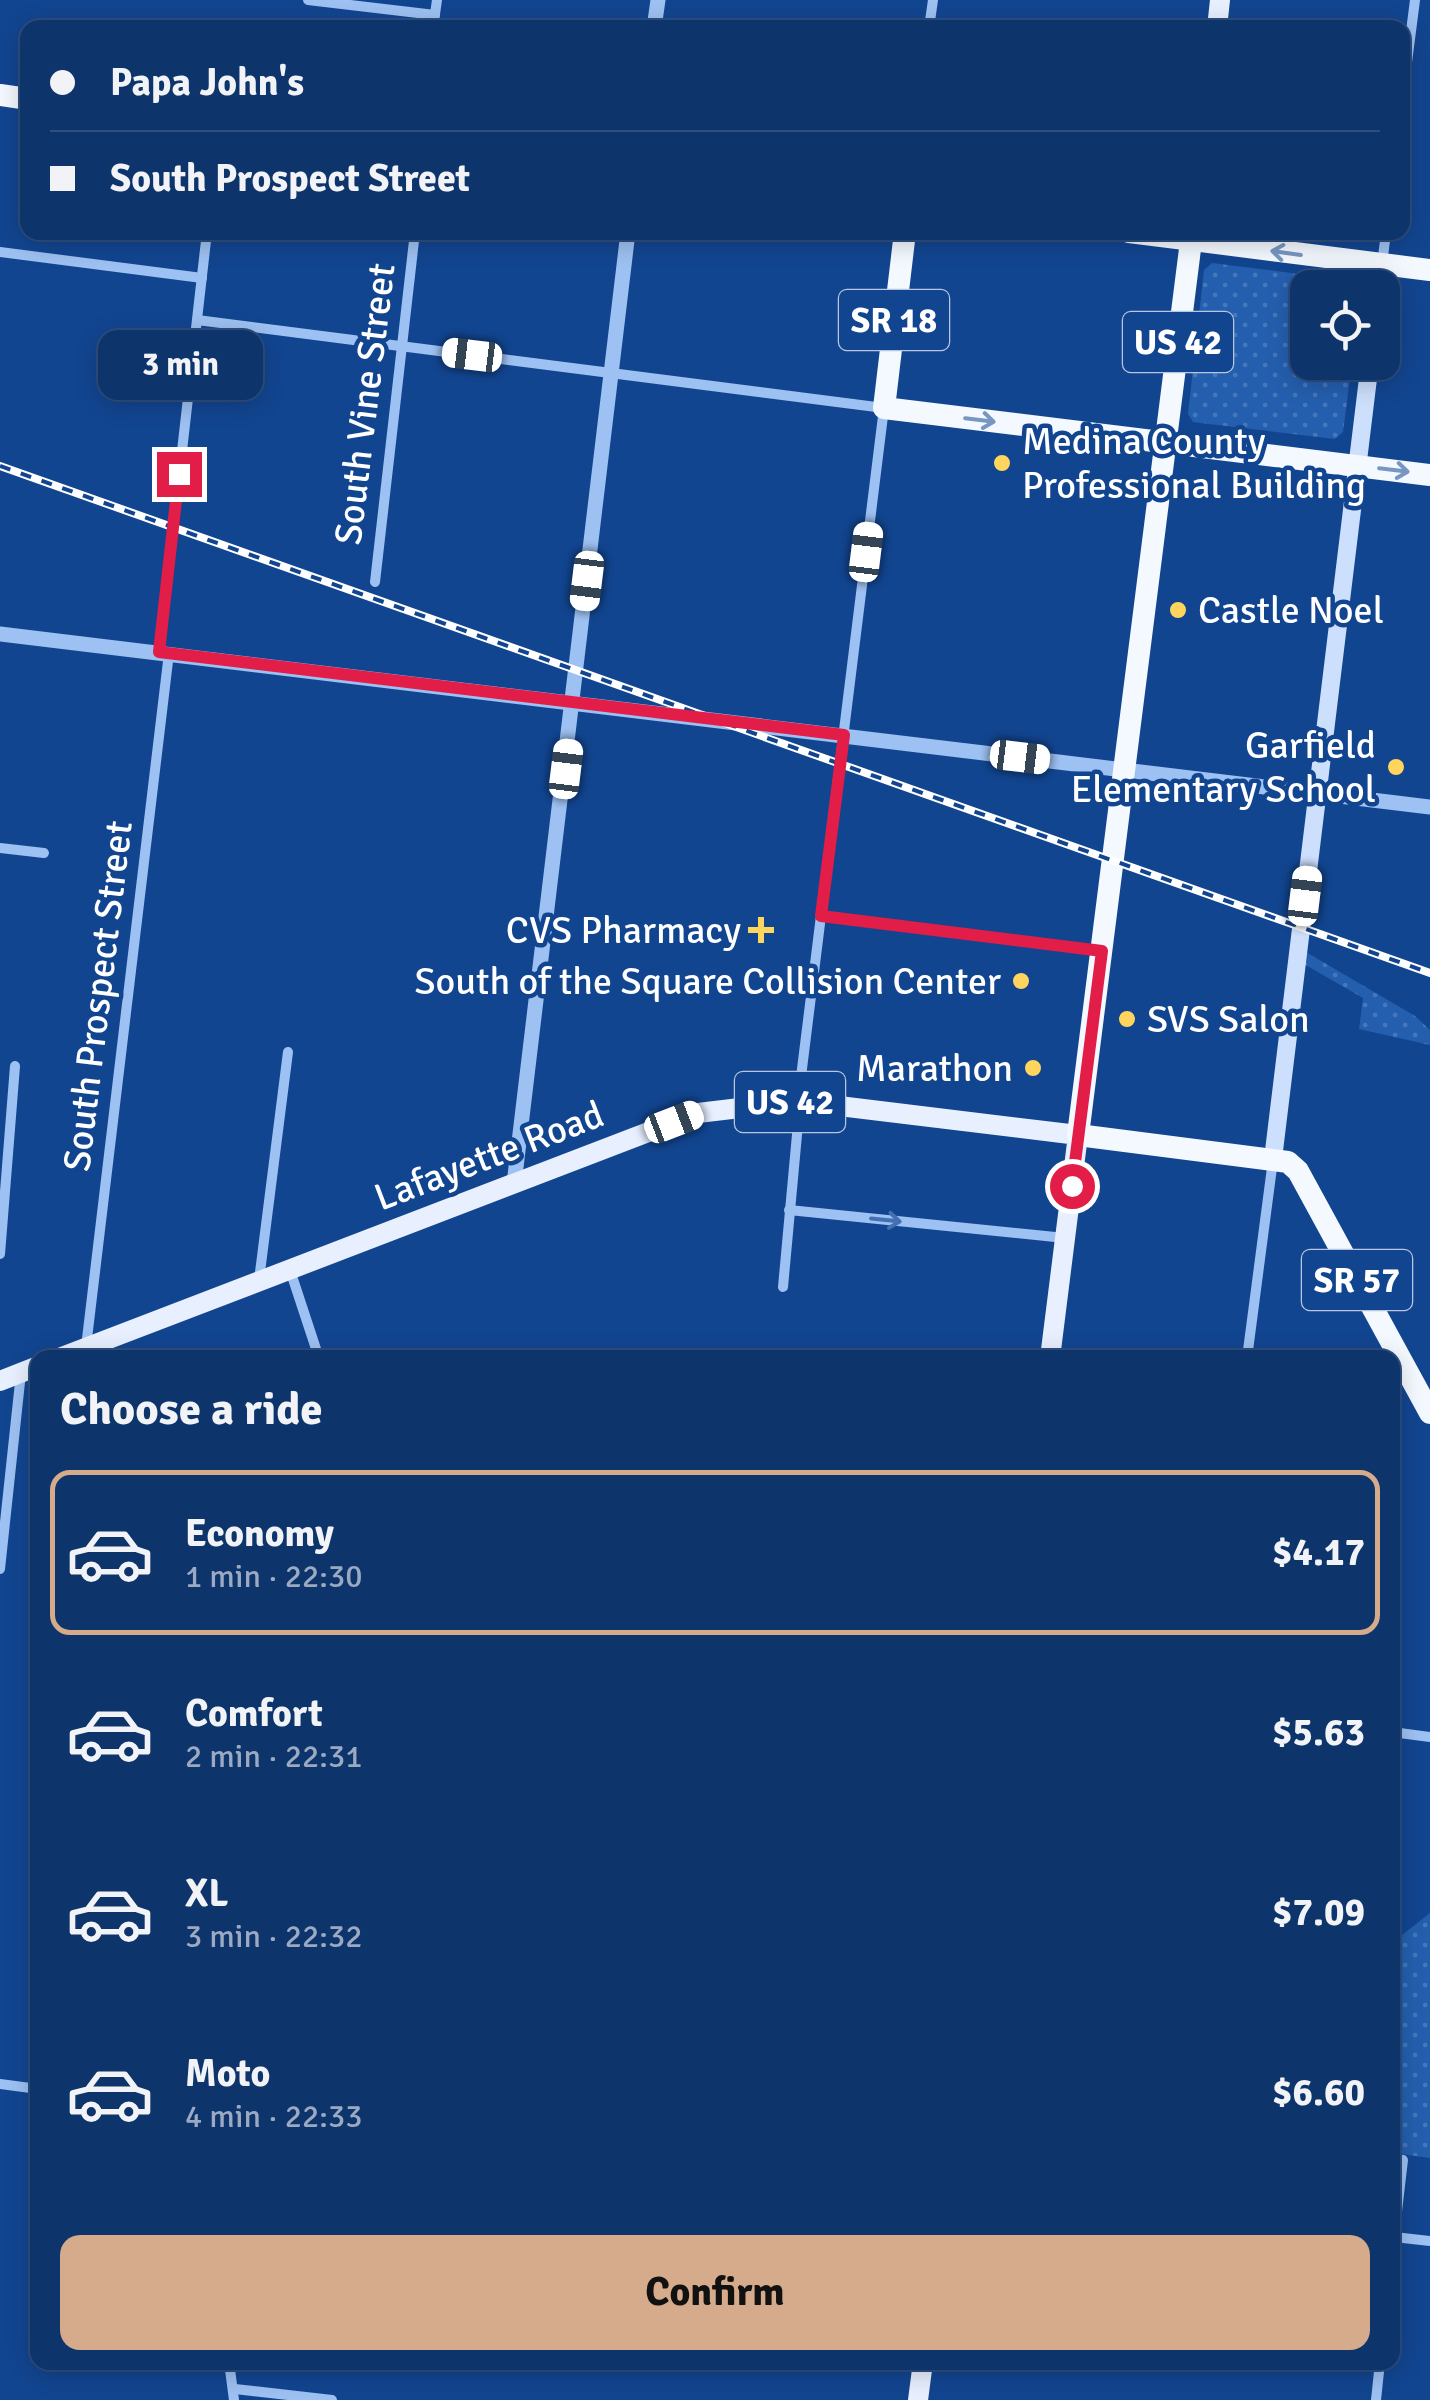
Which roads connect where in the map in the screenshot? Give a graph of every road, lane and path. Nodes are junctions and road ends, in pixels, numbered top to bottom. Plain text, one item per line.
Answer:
1 (308, 0) edge
2 (1415, 0) edge
3 (423, 20) edge
4 (1410, 39) edge
5 (206, 240) edge
6 (415, 240) edge
7 (627, 240) edge
8 (904, 240) edge
9 (1191, 240) edge
10 (1206, 240) edge
11 (1385, 240) edge
12 (0, 252) edge
13 (1352, 270) edge
14 (1382, 270) edge
15 (1430, 270) edge
16 (1400, 274) edge
17 (202, 278) junction
18 (197, 320) junction
19 (402, 346) junction
20 (612, 373) junction
21 (1368, 380) edge
22 (884, 408) junction
23 (1166, 442) junction
24 (1358, 466) junction
25 (1430, 474) edge
26 (374, 582) dead end
27 (0, 634) edge
28 (164, 652) junction
29 (574, 702) junction
30 (844, 735) junction
31 (1126, 770) junction
32 (1317, 793) junction
33 (1430, 806) edge
34 (0, 848) edge
35 (44, 853) dead end
36 (821, 916) junction
37 (1102, 951) junction
38 (288, 1052) dead end
39 (15, 1066) dead end
40 (799, 1102) junction
41 (1078, 1135) junction
42 (1274, 1159) junction
43 (514, 1184) junction
44 (788, 1210) junction
45 (1065, 1238) junction
46 (0, 1254) edge
47 (290, 1269) junction
48 (259, 1280) junction
49 (783, 1287) dead end
50 (86, 1347) junction
51 (79, 1350) edge
52 (316, 1350) edge
53 (1051, 1350) edge
54 (1248, 1350) edge
55 (1396, 1350) edge
56 (1400, 1358) edge
57 (29, 1369) edge
58 (0, 1380) edge
59 (1430, 1413) edge
60 (0, 1569) edge
61 (1400, 1733) edge
62 (1430, 1736) edge
63 (0, 2084) edge
64 (30, 2088) edge
65 (1404, 2160) dead end
66 (1400, 2191) edge
67 (1400, 2238) edge
68 (1430, 2242) edge
69 (922, 2370) edge
70 (1379, 2370) edge
71 (234, 2394) edge
72 (332, 2400) edge
73 (918, 2400) edge
74 (1376, 2400) edge

1 - 3 street
2 - 4 street
5 - 17 street, South Prospect Street
6 - 19 street, South Vine Street
7 - 20 street
8 - 22 highway, SR 18
9 - 23 highway, US 42
13 -> 10 highway
11 - 14 street
12 - 17 street
15 - 16 highway
17 - 18 street, South Prospect Street
18 - 19 street
18 - 28 street, South Prospect Street
19 - 20 street
19 - 26 street, South Vine Street
20 - 22 street
20 - 29 street
21 - 24 main road
22 -> 23 highway
22 - 30 street
23 - 24 highway
23 - 31 highway, US 42
24 -> 25 highway
24 - 32 main road
27 - 28 street
28 - 29 street
28 - 50 street, South Prospect Street
29 - 30 street
29 - 43 street
30 - 31 street
30 - 36 street
31 - 32 street
31 - 37 highway, US 42
32 - 33 street
32 - 42 main road
34 - 35 street
36 - 37 street
36 - 40 street
37 - 41 highway, US 42
38 - 48 street
39 - 46 street
40 - 41 main road, Lafayette Road / US 42
40 - 43 main road, Lafayette Road / US 42
40 - 44 street
41 - 42 highway
41 - 45 main road
42 - 54 street
42 - 55 highway, SR 57
43 - 47 main road, Lafayette Road / US 42
44 -> 45 street
44 - 49 street
45 - 53 main road
47 - 48 main road, Lafayette Road / US 42
47 - 52 street
48 - 50 main road, Lafayette Road / US 42
50 - 51 main road, Lafayette Road / US 42
56 - 59 highway, SR 57
57 - 58 main road
57 - 60 street
61 - 62 street
63 - 64 street
65 - 66 street
67 - 68 street
69 - 73 main road
70 - 74 street
71 - 72 street

